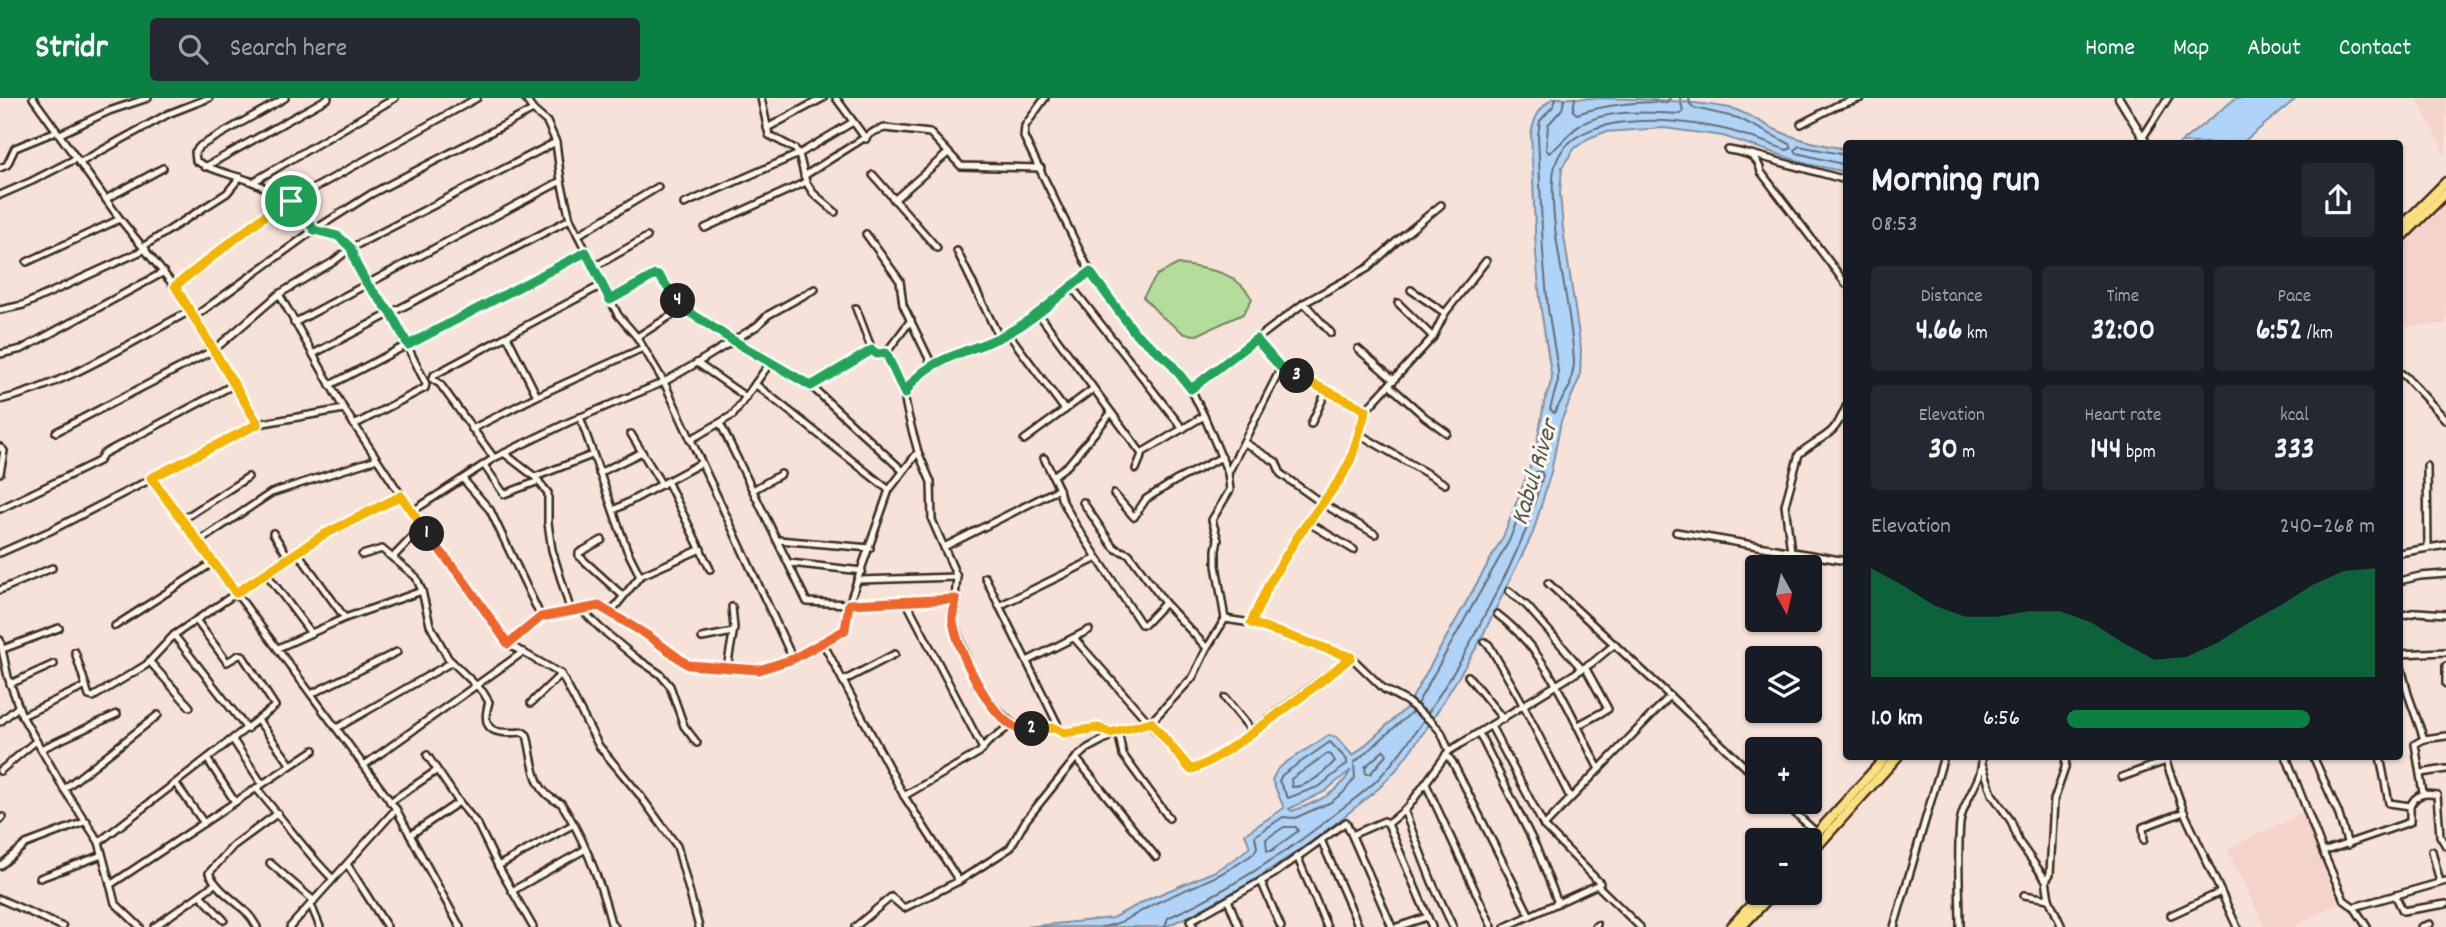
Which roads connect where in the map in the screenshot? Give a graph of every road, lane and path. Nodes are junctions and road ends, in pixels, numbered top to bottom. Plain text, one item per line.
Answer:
1 (33, 98) edge
2 (148, 98) edge
3 (209, 98) edge
4 (285, 98) edge
5 (328, 98) edge
6 (395, 98) edge
7 (477, 98) edge
8 (525, 98) edge
9 (761, 98) edge
10 (823, 98) edge
11 (836, 98) edge
12 (1045, 98) edge
13 (1861, 98) edge
14 (2119, 98) edge
15 (2168, 98) edge
16 (533, 110) junction
17 (853, 122) junction
18 (1801, 124) dead end
19 (767, 128) junction
20 (58, 133) junction
21 (866, 139) junction
22 (2145, 140) edge
23 (556, 142) junction
24 (1728, 150) dead end
25 (948, 153) junction
26 (1749, 153) junction
27 (799, 154) junction
28 (77, 161) junction
29 (205, 167) junction
30 (0, 168) edge
31 (163, 168) dead end
32 (1041, 168) junction
33 (873, 175) dead end
34 (240, 177) junction
35 (805, 179) junction
36 (1843, 179) edge
37 (561, 181) junction
38 (253, 182) junction
39 (2446, 182) edge
40 (658, 187) dead end
41 (2446, 193) edge
42 (0, 195) edge
43 (107, 199) junction
44 (288, 200) junction
45 (894, 200) junction
46 (684, 204) dead end
47 (1441, 205) dead end
48 (835, 212) dead end
49 (120, 219) junction
50 (570, 219) junction
51 (2403, 225) edge
52 (705, 228) dead end
53 (314, 230) junction
54 (866, 234) dead end
55 (578, 235) junction
56 (2403, 236) edge
57 (647, 237) dead end
58 (145, 247) junction
59 (351, 248) junction
60 (937, 248) dead end
61 (957, 251) dead end
62 (586, 252) junction
63 (1486, 261) dead end
64 (27, 262) dead end
65 (594, 267) junction
66 (164, 272) junction
67 (1090, 272) junction
68 (1843, 280) edge
69 (367, 284) junction
70 (602, 285) junction
71 (175, 286) junction
72 (1071, 286) junction
73 (815, 289) dead end
74 (1411, 290) dead end
75 (279, 294) junction
76 (610, 300) junction
77 (1304, 303) junction
78 (1398, 303) dead end
79 (683, 308) junction
80 (856, 308) dead end
81 (0, 310) edge
82 (190, 311) junction
83 (391, 313) junction
84 (1038, 313) junction
85 (1444, 313) junction
86 (194, 317) junction
87 (911, 320) junction
88 (294, 323) junction
89 (1008, 333) junction
90 (1331, 333) dead end
91 (507, 336) junction
92 (637, 337) junction
93 (999, 337) junction
94 (1433, 337) junction
95 (1256, 339) junction
96 (732, 340) junction
97 (408, 345) junction
98 (643, 348) junction
99 (1358, 349) dead end
100 (215, 350) junction
101 (872, 350) junction
102 (886, 353) junction
103 (0, 354) edge
104 (313, 354) junction
105 (697, 363) junction
106 (770, 363) junction
107 (932, 365) junction
108 (1281, 368) junction
109 (2403, 375) edge
110 (433, 379) junction
111 (426, 380) junction
112 (664, 382) junction
113 (1392, 382) junction
114 (234, 384) junction
115 (755, 384) junction
116 (330, 385) junction
117 (811, 386) junction
118 (1093, 389) junction
119 (1191, 389) junction
120 (1326, 392) junction
121 (905, 394) junction
122 (537, 396) junction
123 (746, 397) junction
124 (0, 400) edge
125 (344, 410) junction
126 (1065, 410) junction
127 (1366, 410) junction
128 (1111, 413) junction
129 (1843, 414) edge
130 (1204, 416) junction
131 (580, 418) junction
132 (2446, 419) edge
133 (720, 423) junction
134 (258, 424) junction
135 (1311, 424) dead end
136 (354, 425) junction
137 (472, 429) junction
138 (1183, 429) junction
139 (56, 432) dead end
140 (631, 433) dead end
141 (1359, 433) junction
142 (1447, 433) dead end
143 (691, 440) junction
144 (1024, 440) dead end
145 (1245, 443) junction
146 (0, 447) edge
147 (642, 452) junction
148 (918, 452) junction
149 (505, 454) junction
150 (1142, 454) junction
151 (592, 455) junction
152 (1222, 457) junction
153 (494, 458) junction
154 (1044, 458) dead end
155 (377, 459) junction
156 (701, 463) junction
157 (484, 465) junction
158 (2427, 466) dead end
159 (1136, 469) dead end
160 (902, 470) junction
161 (600, 473) junction
162 (1228, 473) junction
163 (0, 474) edge
164 (781, 474) dead end
165 (1053, 476) junction
166 (248, 477) dead end
167 (151, 478) junction
168 (463, 479) junction
169 (537, 479) junction
170 (665, 484) junction
171 (1445, 484) dead end
172 (753, 489) junction
173 (1059, 489) junction
174 (889, 490) junction
175 (1114, 494) dead end
176 (401, 496) junction
177 (1083, 502) dead end
178 (1323, 504) junction
179 (0, 509) edge
180 (614, 510) junction
181 (413, 511) junction
182 (182, 520) junction
183 (1309, 523) junction
184 (422, 527) junction
185 (1676, 532) dead end
186 (273, 533) dead end
187 (1375, 534) dead end
188 (602, 540) dead end
189 (778, 540) junction
190 (198, 542) junction
191 (2446, 545) edge
192 (944, 547) junction
193 (2428, 547) junction
194 (870, 548) junction
195 (701, 549) junction
196 (1354, 550) dead end
197 (1791, 551) junction
198 (2403, 552) edge
199 (0, 553) edge
200 (298, 553) junction
201 (362, 555) dead end
202 (289, 558) junction
203 (1097, 558) junction
204 (394, 559) junction
205 (1843, 560) edge
206 (214, 562) junction
207 (790, 563) junction
208 (52, 568) dead end
209 (710, 569) dead end
210 (862, 571) junction
211 (266, 573) junction
212 (2446, 574) edge
213 (640, 576) junction
214 (957, 577) junction
215 (985, 577) dead end
216 (859, 580) junction
217 (2403, 580) edge
218 (1548, 583) dead end
219 (0, 590) edge
220 (422, 591) junction
221 (1509, 591) dead end
222 (236, 593) junction
223 (622, 595) junction
224 (956, 599) junction
225 (906, 601) junction
226 (1165, 603) junction
227 (849, 604) junction
228 (999, 606) junction
229 (732, 607) dead end
230 (582, 610) junction
231 (571, 612) junction
232 (610, 612) junction
233 (1497, 614) dead end
234 (2446, 614) edge
235 (2403, 615) edge
236 (541, 617) junction
237 (345, 618) junction
238 (1225, 619) junction
239 (196, 620) junction
240 (1251, 623) junction
241 (115, 626) dead end
242 (59, 628) dead end
243 (1089, 630) dead end
244 (310, 632) junction
245 (733, 632) junction
246 (174, 635) junction
247 (702, 638) dead end
248 (1074, 638) junction
249 (0, 640) edge
250 (1485, 642) dead end
251 (823, 643) junction
252 (1615, 643) junction
253 (508, 644) junction
254 (278, 648) junction
255 (1207, 648) junction
256 (3, 649) junction
257 (75, 652) dead end
258 (397, 652) dead end
259 (523, 652) junction
260 (2446, 652) edge
261 (895, 654) dead end
262 (1351, 657) junction
263 (2403, 657) edge
264 (793, 659) junction
265 (1027, 661) junction
266 (150, 662) junction
267 (452, 662) junction
268 (54, 664) dead end
269 (2446, 666) edge
270 (727, 668) junction
271 (1583, 668) junction
272 (2403, 673) edge
273 (561, 674) junction
274 (1468, 676) dead end
275 (0, 680) edge
276 (9, 681) junction
277 (843, 681) junction
278 (2446, 684) edge
279 (1556, 685) junction
280 (86, 686) junction
281 (476, 687) junction
282 (311, 694) junction
283 (1670, 696) junction
284 (1225, 698) dead end
285 (531, 703) dead end
286 (1524, 705) junction
287 (18, 707) junction
288 (190, 707) dead end
289 (117, 715) dead end
290 (158, 715) dead end
291 (22, 716) junction
292 (1503, 719) junction
293 (258, 720) junction
294 (0, 722) edge
295 (1151, 722) junction
296 (1012, 724) junction
297 (1491, 726) junction
298 (1577, 726) junction
299 (247, 729) junction
300 (337, 729) junction
301 (1059, 731) junction
302 (1118, 731) junction
303 (1252, 732) junction
304 (1110, 733) junction
305 (1479, 733) junction
306 (2446, 736) edge
307 (2424, 739) junction
308 (233, 740) junction
309 (36, 741) junction
310 (697, 743) dead end
311 (41, 749) junction
312 (983, 749) junction
313 (314, 750) dead end
314 (1448, 752) junction
315 (427, 755) dead end
316 (1076, 758) junction
317 (208, 760) junction
318 (1882, 760) edge
319 (1894, 760) edge
320 (1943, 760) edge
321 (1982, 760) edge
322 (2067, 760) edge
323 (2160, 760) edge
324 (2166, 760) edge
325 (2288, 760) edge
326 (2315, 760) edge
327 (2380, 760) edge
328 (1982, 764) junction
329 (291, 765) junction
330 (363, 766) junction
331 (1745, 767) edge
332 (1599, 769) junction
333 (2446, 769) edge
334 (0, 771) edge
335 (436, 771) junction
336 (2421, 773) junction
337 (2122, 777) dead end
338 (176, 784) junction
339 (262, 784) junction
340 (1426, 784) junction
341 (256, 788) junction
342 (64, 789) junction
343 (2423, 793) junction
344 (904, 796) junction
345 (1570, 797) junction
346 (235, 802) junction
347 (390, 802) junction
348 (459, 802) junction
349 (2410, 806) junction
350 (396, 809) junction
351 (1404, 810) junction
352 (2184, 812) junction
353 (278, 813) junction
354 (1796, 814) edge
355 (1169, 818) dead end
356 (87, 821) junction
357 (204, 823) junction
358 (574, 824) junction
359 (1388, 824) junction
360 (1544, 826) junction
361 (1812, 828) edge
362 (1821, 828) edge
363 (410, 835) junction
364 (1352, 835) junction
365 (1321, 840) junction
366 (1822, 841) edge
367 (2144, 841) dead end
368 (99, 842) junction
369 (2348, 845) junction
370 (2446, 846) edge
371 (584, 850) junction
372 (2432, 851) dead end
373 (2323, 852) junction
374 (102, 855) junction
375 (1297, 856) junction
376 (1156, 857) dead end
377 (270, 863) dead end
378 (347, 864) junction
379 (0, 866) edge
380 (498, 866) junction
381 (40, 878) dead end
382 (332, 878) junction
383 (2046, 880) junction
384 (960, 881) junction
385 (1261, 881) junction
386 (2443, 881) edge
387 (215, 884) junction
388 (110, 885) junction
389 (1597, 885) junction
390 (512, 891) junction
391 (2221, 892) junction
392 (200, 895) junction
393 (2024, 895) dead end
394 (2395, 895) junction
395 (0, 899) edge
396 (2049, 899) junction
397 (1228, 900) junction
398 (312, 903) junction
399 (1558, 903) junction
400 (2446, 904) edge
401 (1751, 905) edge
402 (1761, 905) edge
403 (2354, 907) junction
404 (2171, 915) dead end
405 (1530, 916) junction
406 (1427, 917) junction
407 (224, 920) dead end
408 (2430, 924) dead end
409 (63, 927) edge
410 (139, 927) edge
411 (154, 927) edge
412 (257, 927) edge
413 (290, 927) edge
414 (320, 927) edge
415 (387, 927) edge
416 (460, 927) edge
417 (533, 927) edge
418 (615, 927) edge
419 (699, 927) edge
420 (855, 927) edge
421 (1194, 927) edge
422 (1239, 927) edge
423 (1281, 927) edge
424 (1327, 927) edge
425 (1359, 927) edge
426 (1395, 927) edge
427 (1432, 927) edge
428 (1454, 927) edge
429 (1492, 927) edge
430 (1505, 927) edge
431 (1640, 927) edge
432 (1731, 927) edge
433 (1741, 927) edge
434 (1894, 927) edge
435 (1960, 927) edge
436 (2062, 927) edge
437 (2236, 927) edge
438 (2367, 927) edge
439 (2421, 927) edge

1 - 20 street
2 - 20 street
3 - 28 street
4 - 29 street
5 - 29 street
6 - 38 street
7 - 44 street
8 - 16 street
9 - 19 street
10 - 19 street
11 - 17 street
12 - 32 street
13 - 18 street
14 - 22 street
15 - 22 street
16 - 23 street
16 - 53 street
17 - 21 street
17 - 27 street
19 - 27 street
20 - 28 street
20 - 30 street
21 - 25 street
21 - 35 street
23 - 37 street
23 - 59 street
24 - 26 street
25 - 32 street
25 - 45 street
26 - 36 street
26 - 68 street
27 - 35 street
27 - 46 street
28 - 42 street
28 - 43 street
29 - 34 street
31 - 43 street
32 - 67 street
33 - 45 street
34 - 38 street
34 - 58 street
35 - 48 street
35 - 52 street
37 - 50 street
37 - 69 street
38 - 44 street
39 - 51 highway
40 - 55 street
41 - 56 highway
43 - 49 street
44 - 53 street
44 - 71 street
45 - 60 street
47 - 77 street
49 - 58 street
49 - 64 street
50 - 55 street
50 - 83 street
53 - 59 street
53 - 86 street
54 - 87 street
55 - 62 street
57 - 65 street
58 - 66 street
58 - 81 street
59 - 69 street
59 - 75 street
61 - 93 street
62 - 65 street
62 - 97 street
63 - 85 street
65 - 70 street
66 - 71 street
66 - 103 street
67 - 72 street
67 - 119 street
69 - 83 street
69 - 88 street
70 - 76 street
70 - 91 street
71 - 82 street
72 - 84 street
72 - 138 street
73 - 96 street
74 - 85 street
75 - 88 street
75 - 100 street
76 - 79 street
76 - 92 street
77 - 90 street
77 - 95 street
78 - 94 street
79 - 92 street
79 - 96 street
80 - 101 street
82 - 86 street
82 - 124 street
83 - 97 street
83 - 104 street
84 - 89 street
84 - 118 street
85 - 94 street
86 - 100 street
87 - 102 street
87 - 107 street
88 - 104 street
89 - 93 street
89 - 126 street
91 - 110 street
91 - 122 street
92 - 98 street
93 - 107 street
94 - 113 street
95 - 108 street
95 - 119 street
96 - 105 street
96 - 106 street
97 - 111 street
97 - 116 street
98 - 112 street
98 - 122 street
99 - 113 street
100 - 114 street
100 - 139 street
101 - 102 street
101 - 117 street
102 - 121 street
104 - 116 street
105 - 112 street
105 - 123 street
106 - 115 street
106 - 117 street
107 - 121 street
108 - 120 street
108 - 145 street
109 - 132 street
110 - 111 street
110 - 137 street
111 - 136 street
112 - 131 street
112 - 143 street
113 - 127 street
113 - 142 street
114 - 134 street
114 - 179 street
115 - 123 street
115 - 174 street
116 - 125 street
117 - 160 street
118 - 126 street
118 - 128 street
119 - 130 street
120 - 127 street
120 - 135 street
121 - 148 street
122 - 137 street
123 - 133 street
125 - 134 street
125 - 136 street
126 - 144 street
127 - 141 street
128 - 150 street
128 - 165 street
129 - 197 street
130 - 138 street
130 - 152 street
131 - 149 street
131 - 151 street
133 - 143 street
133 - 172 street
134 - 167 street
136 - 155 street
137 - 153 street
138 - 150 street
140 - 147 street
141 - 171 street
141 - 178 street
143 - 156 street
145 - 162 street
145 - 178 street
146 - 163 street
147 - 161 street
147 - 170 street
148 - 160 street
148 - 192 street
149 - 153 street
149 - 169 street
150 - 159 street
151 - 161 street
151 - 169 street
152 - 162 street
152 - 175 street
153 - 157 street
154 - 165 street
155 - 176 street
155 - 190 street
156 - 170 street
156 - 264 street
157 - 168 street
157 - 169 street
158 - 193 street
160 - 174 street
161 - 180 street
162 - 238 street
164 - 172 street
165 - 173 street
166 - 182 street
167 - 182 street
167 - 199 street
168 - 181 street
168 - 236 street
169 - 231 street
170 - 180 street
170 - 195 street
172 - 189 street
173 - 192 street
173 - 203 street
174 - 194 street
176 - 181 street
176 - 200 street
177 - 226 street
178 - 183 street
178 - 187 street
180 - 213 street
181 - 184 street
182 - 190 street
183 - 196 street
183 - 240 street
184 - 204 street
184 - 253 street
185 - 197 street
186 - 202 street
188 - 223 street
189 - 194 street
189 - 207 street
190 - 206 street
191 - 193 street
192 - 214 street
193 - 198 street
194 - 210 street
195 - 209 street
195 - 213 street
197 - 205 street
200 - 202 street
200 - 237 street
201 - 204 street
202 - 211 street
203 - 226 street
203 - 228 street
204 - 220 street
206 - 222 street
206 - 241 street
207 - 210 street
207 - 227 street
208 - 219 street
210 - 216 street
211 - 222 street
211 - 244 street
212 - 217 street
213 - 223 street
214 - 216 street
214 - 224 street
215 - 228 street
216 - 227 street
218 - 252 street
220 - 237 street
220 - 267 street
221 - 271 street
222 - 239 street
222 - 254 street
223 - 232 street
224 - 225 street
224 - 296 street
225 - 227 street
225 - 312 street
226 - 255 street
227 - 251 street
228 - 265 street
229 - 245 street
230 - 231 street
230 - 232 street
230 - 310 street
231 - 236 street
232 - 270 street
233 - 279 street
234 - 235 street
236 - 253 street
237 - 244 street
238 - 240 street
238 - 255 street
239 - 246 street
239 - 293 street
240 - 262 street
242 - 256 street
243 - 248 street
244 - 254 street
245 - 247 street
245 - 270 street
246 - 266 street
246 - 299 street
248 - 265 street
248 - 295 street
249 - 256 street
250 - 286 street
251 - 264 street
251 - 277 street
252 - 271 street
252 - 283 street
253 - 259 street
254 - 282 street
255 - 295 street
256 - 276 street
257 - 280 street
258 - 282 street
259 - 273 street
259 - 281 street
260 - 263 street
261 - 277 street
262 - 303 street
262 - 314 street
264 - 270 street
265 - 301 street
266 - 280 street
266 - 288 street
267 - 281 street
267 - 300 street
268 - 276 street
269 - 278 street
271 - 279 street
271 - 298 street
272 - 307 street
273 - 285 street
273 - 419 street
274 - 292 street
275 - 276 street
276 - 287 street
277 - 344 street
279 - 286 street
279 - 298 street
280 - 291 street
281 - 330 street
281 - 358 street
282 - 300 street
283 - 331 street
283 - 332 street
284 - 303 street
286 - 292 street
286 - 345 street
287 - 291 street
287 - 294 street
289 - 311 street
290 - 342 street
291 - 309 street
292 - 297 street
293 - 299 street
293 - 329 street
295 - 302 street
295 - 303 street
296 - 301 street
296 - 312 street
297 - 305 street
297 - 360 street
298 - 332 street
299 - 308 street
300 - 330 street
301 - 304 street
302 - 304 street
302 - 355 street
304 - 316 street
305 - 314 street
305 - 399 street
306 - 307 street
307 - 336 street
308 - 317 street
308 - 339 street
309 - 311 street
309 - 334 street
311 - 342 street
312 - 344 street
313 - 329 street
314 - 340 street
314 - 405 street
315 - 335 street
316 - 376 street
316 - 384 street
317 - 338 street
317 - 346 street
318 - 362 highway
319 - 366 highway
320 - 434 street
321 - 328 street
322 - 383 street
323 - 337 street
324 - 352 street
325 - 373 street
326 - 369 street
327 - 349 street
328 - 383 street
328 - 435 street
329 - 339 street
330 - 347 street
332 - 345 street
333 - 336 street
335 - 347 street
335 - 348 street
336 - 343 street
338 - 357 street
338 - 368 street
339 - 341 street
340 - 351 street
340 - 429 street
341 - 346 street
341 - 353 street
342 - 356 street
343 - 349 street
343 - 370 street
344 - 384 street
345 - 360 street
346 - 357 street
347 - 350 street
348 - 363 street
348 - 380 street
349 - 369 street
350 - 363 street
350 - 378 street
351 - 359 street
351 - 428 street
352 - 367 street
352 - 391 street
353 - 382 street
353 - 387 street
354 - 361 street
356 - 368 street
356 - 379 street
357 - 388 street
358 - 371 street
358 - 380 street
359 - 364 street
359 - 406 street
360 - 389 street
363 - 416 street
364 - 365 street
364 - 426 street
365 - 375 street
365 - 425 street
368 - 374 street
369 - 373 street
371 - 390 street
371 - 418 street
372 - 386 street
373 - 403 street
374 - 381 street
374 - 388 street
375 - 385 street
375 - 424 street
377 - 398 street
378 - 382 street
378 - 415 street
380 - 390 street
382 - 398 street
383 - 396 street
384 - 420 street
385 - 397 street
385 - 423 street
386 - 394 street
387 - 392 street
387 - 412 street
388 - 410 street
389 - 399 street
389 - 431 street
390 - 417 street
391 - 404 street
391 - 437 street
392 - 407 street
392 - 411 street
393 - 396 street
394 - 400 street
394 - 403 street
395 - 409 street
396 - 436 street
397 - 421 street
397 - 422 street
398 - 413 street
398 - 414 street
399 - 405 street
401 - 432 highway
402 - 433 highway
403 - 438 street
405 - 430 street
406 - 426 street
406 - 427 street
408 - 439 street

